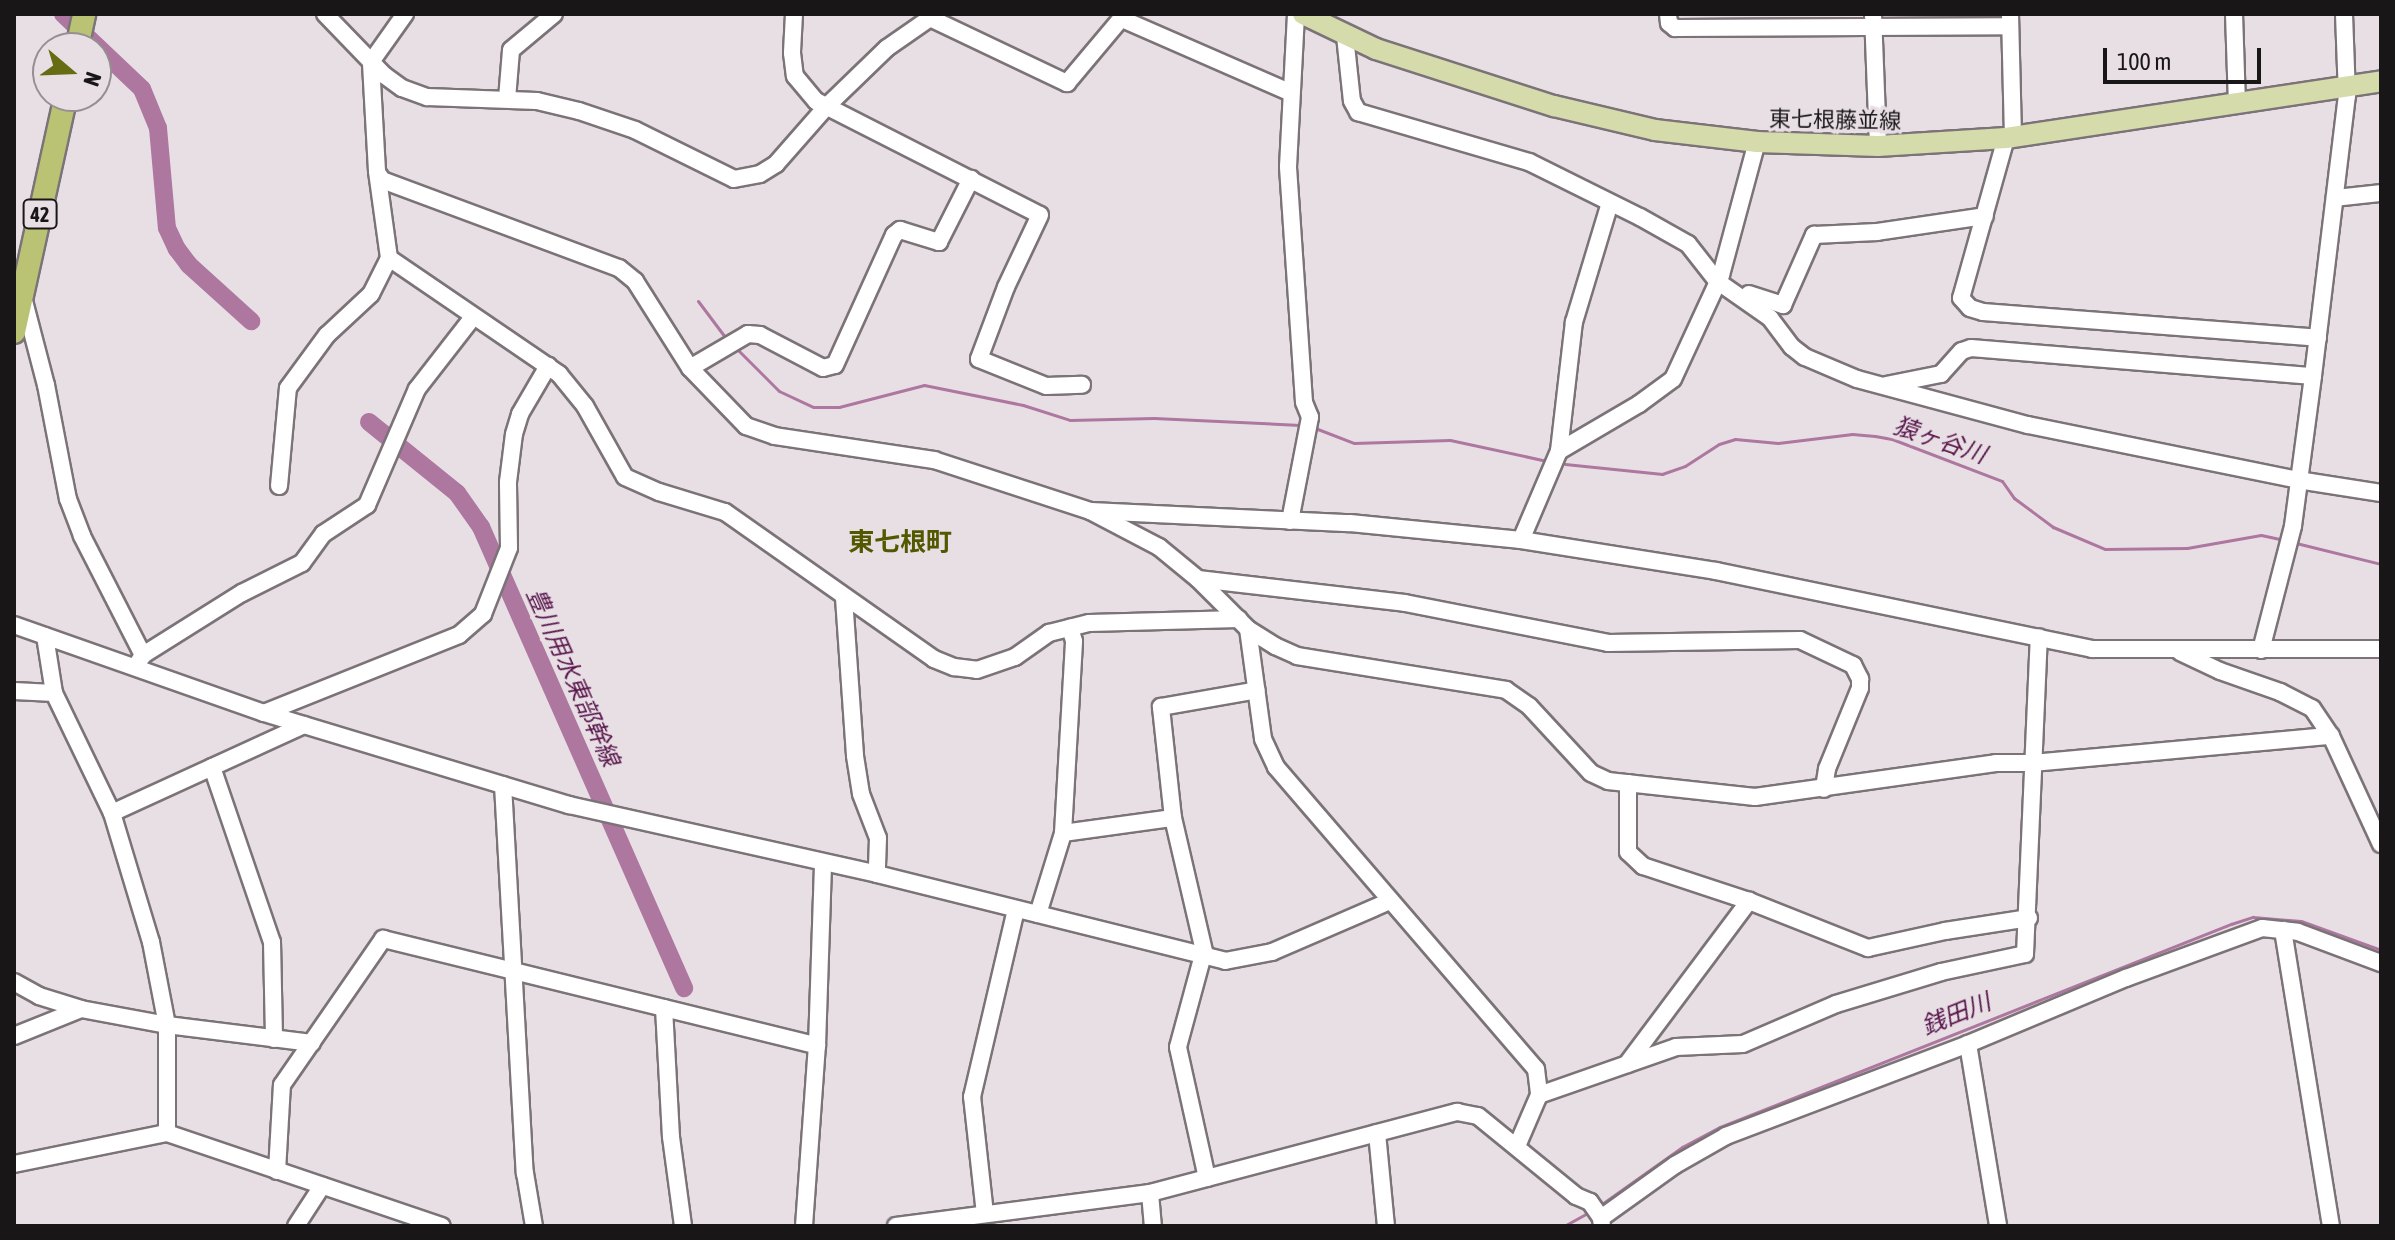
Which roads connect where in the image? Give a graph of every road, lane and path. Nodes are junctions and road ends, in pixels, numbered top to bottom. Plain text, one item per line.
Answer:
1 (325, 14) edge
2 (405, 14) edge
3 (554, 14) edge
4 (794, 14) edge
5 (1296, 14) edge
6 (1303, 14) edge
7 (1668, 14) edge
8 (2234, 14) edge
9 (2344, 14) edge
10 (933, 16) edge
11 (1123, 16) edge
12 (2010, 20) edge
13 (1873, 21) edge
14 (1345, 36) junction
15 (371, 62) junction
16 (2381, 81) edge
17 (2347, 86) junction
18 (1291, 93) junction
19 (507, 99) junction
20 (2237, 104) junction
21 (827, 106) junction
22 (62, 112) edge
23 (2010, 138) junction
24 (1757, 142) junction
25 (1878, 146) junction
26 (379, 175) junction
27 (971, 179) junction
28 (2381, 193) edge
29 (2335, 198) junction
30 (1610, 203) junction
31 (1985, 216) junction
32 (23, 252) edge
33 (389, 258) junction
34 (1717, 281) junction
35 (22, 295) junction
36 (473, 317) junction
37 (14, 332) edge
38 (2318, 338) junction
39 (548, 366) junction
40 (690, 368) junction
41 (2313, 376) junction
42 (1082, 385) dead end
43 (1880, 385) junction
44 (1559, 451) junction
45 (2298, 480) junction
46 (279, 486) dead end
47 (2381, 493) edge
48 (1090, 511) junction
49 (1290, 521) junction
50 (1521, 540) junction
51 (1198, 579) junction
52 (844, 598) junction
53 (1244, 624) junction
54 (14, 625) edge
55 (1070, 628) junction
56 (45, 636) junction
57 (2039, 637) junction
58 (2381, 649) edge
59 (2175, 650) junction
60 (2261, 650) junction
61 (140, 660) junction
62 (1257, 690) junction
63 (14, 691) edge
64 (54, 693) junction
65 (264, 713) junction
66 (304, 725) junction
67 (2331, 736) junction
68 (2032, 763) junction
69 (212, 767) junction
70 (1628, 783) junction
71 (503, 785) junction
72 (1824, 789) junction
73 (112, 813) junction
74 (1173, 818) junction
75 (1063, 833) junction
76 (2381, 844) edge
77 (823, 863) junction
78 (877, 874) junction
79 (1390, 901) junction
80 (1749, 901) junction
81 (1016, 909) junction
82 (1038, 914) junction
83 (2029, 918) junction
84 (2283, 930) junction
85 (1203, 955) junction
86 (2381, 963) edge
87 (512, 970) junction
88 (14, 982) edge
89 (664, 1008) junction
90 (81, 1009) junction
91 (167, 1025) junction
92 (14, 1036) edge
93 (274, 1039) junction
94 (312, 1043) junction
95 (1968, 1044) junction
96 (817, 1046) junction
97 (1627, 1064) junction
98 (1539, 1095) junction
99 (167, 1133) junction
100 (1377, 1133) junction
101 (1517, 1146) junction
102 (14, 1164) edge
103 (277, 1171) junction
104 (1207, 1178) junction
105 (322, 1186) junction
106 (1150, 1193) junction
107 (985, 1214) junction
108 (1602, 1222) edge
109 (919, 1224) edge
110 (296, 1226) edge
111 (442, 1226) edge
112 (534, 1226) edge
113 (683, 1226) edge
114 (804, 1226) edge
115 (896, 1226) edge
116 (1153, 1226) edge
117 (1386, 1226) edge
118 (1998, 1226) edge
119 (2331, 1226) edge

1 - 15 street
2 - 15 street
3 - 19 street
4 - 21 street
5 - 18 street
6 - 14 main road, 東七根藤並線
7 - 13 street
8 - 20 street
9 - 17 street
10 - 11 street
10 - 21 street
11 - 18 street
12 - 13 street
12 - 23 street
13 - 25 street
14 - 24 main road, 東七根藤並線
14 - 30 street
15 - 19 street
15 - 26 street
16 - 17 main road, 東七根藤並線
17 - 20 main road, 東七根藤並線
17 - 29 street
18 - 49 street
19 - 21 street
20 - 23 main road, 東七根藤並線
21 - 27 street
22 - 32 highway, 42
23 - 25 main road, 東七根藤並線
23 - 31 street
24 - 25 main road, 東七根藤並線
24 - 34 street
26 - 33 street
26 - 40 street
27 - 40 street
27 - 42 street
28 - 29 street
29 - 38 street
30 - 34 street
30 - 44 street
31 - 34 street
31 - 38 street
32 - 35 highway, 42
33 - 36 street
33 - 46 street
34 - 43 street
34 - 44 street
35 - 37 highway, 42
35 - 61 street
36 - 39 street
36 - 61 street
38 - 41 street
39 - 52 street
39 - 65 street
40 - 48 street
41 - 43 street
41 - 45 street
43 - 45 street
44 - 50 street
45 - 47 street
45 - 60 street
48 - 49 street
48 - 51 street
49 - 50 street
50 - 57 street
51 - 53 street
51 - 72 street
52 - 55 street
52 - 78 street
53 - 55 street
53 - 62 street
53 - 70 street
54 - 56 street
55 - 75 street
56 - 61 street
56 - 64 street
57 - 59 street
57 - 68 street
58 - 60 street
59 - 60 street
59 - 67 street
61 - 65 street
62 - 74 street
62 - 79 street
63 - 64 street
64 - 73 street
65 - 66 street
66 - 69 street
66 - 71 street
67 - 68 street
67 - 76 street
68 - 72 street
68 - 83 street
69 - 73 street
69 - 93 street
70 - 72 street
70 - 80 street
71 - 77 street
71 - 87 street
73 - 91 street
74 - 75 street
74 - 85 street
75 - 82 street
77 - 78 street
77 - 96 street
78 - 81 street
79 - 85 street
79 - 98 street
80 - 83 street
80 - 97 street
81 - 82 street
81 - 107 street
82 - 85 street
83 - 97 street
84 - 86 street
84 - 95 street
84 - 119 street
85 - 104 street
87 - 89 street
87 - 94 street
87 - 112 street
88 - 90 street
89 - 96 street
89 - 113 street
90 - 91 street
90 - 92 street
91 - 93 street
91 - 99 street
93 - 94 street
94 - 103 street
95 - 108 street
95 - 118 street
96 - 114 street
97 - 98 street
98 - 101 street
99 - 102 street
99 - 103 street
100 - 101 street
100 - 104 street
100 - 117 street
101 - 108 street
103 - 105 street
104 - 106 street
105 - 110 street
105 - 111 street
106 - 107 street
106 - 116 street
107 - 109 street
109 - 115 street

